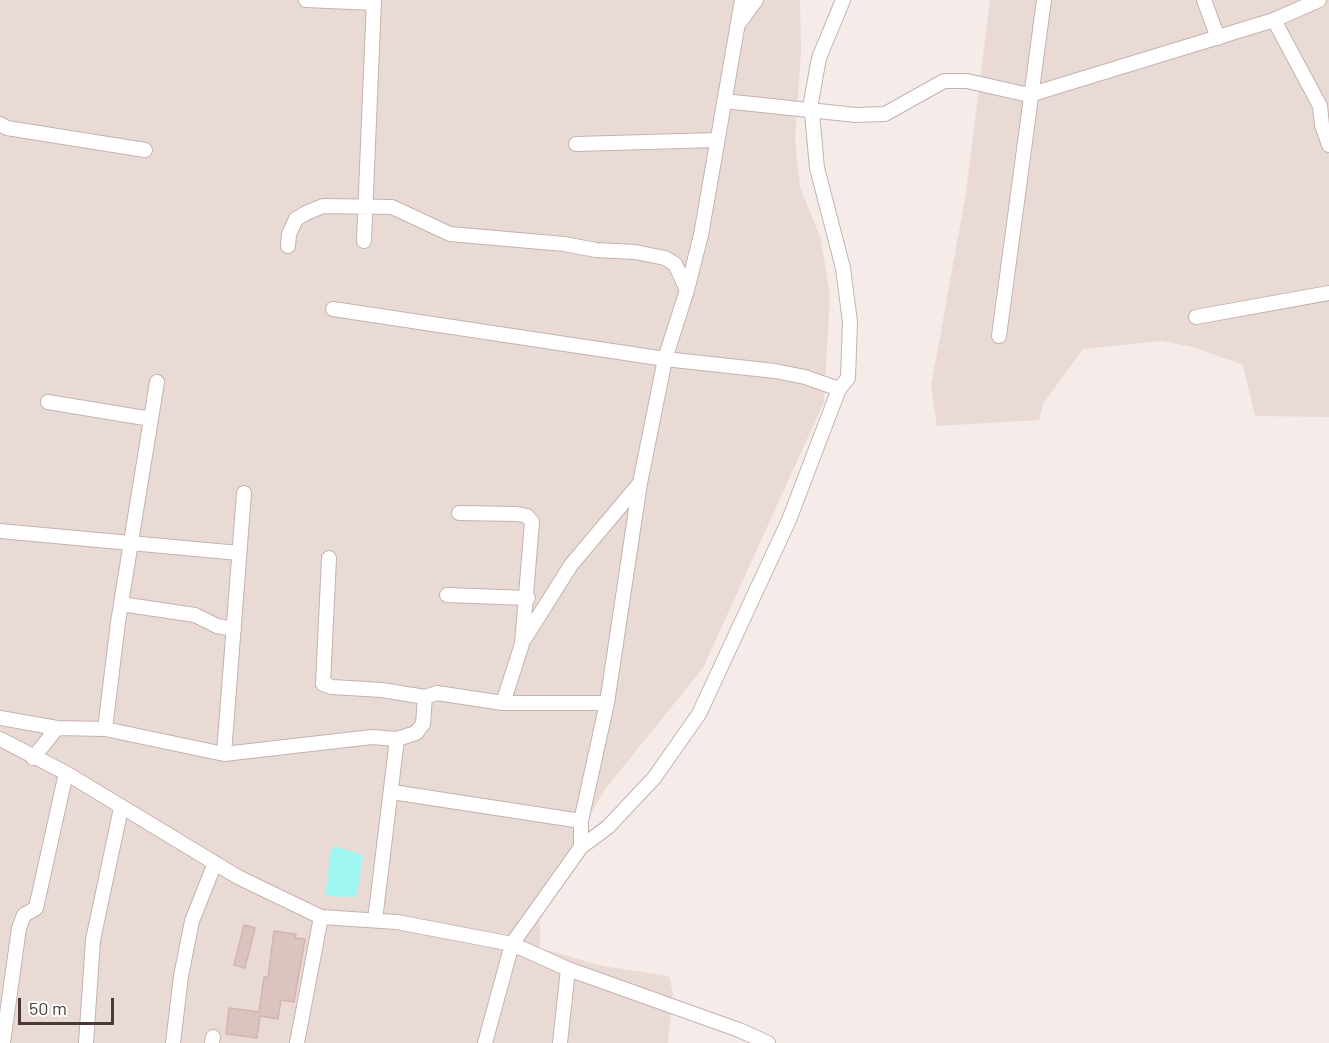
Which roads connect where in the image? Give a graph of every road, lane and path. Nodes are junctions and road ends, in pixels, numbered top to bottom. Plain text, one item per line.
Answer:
1 (306, 0) edge
2 (742, 0) edge
3 (756, 0) edge
4 (843, 0) edge
5 (1044, 0) edge
6 (1204, 0) edge
7 (1319, 0) edge
8 (374, 1) edge
9 (1274, 20) junction
10 (737, 26) junction
11 (1218, 38) junction
12 (1029, 95) junction
13 (724, 101) junction
14 (1324, 103) edge
15 (812, 110) junction
16 (0, 124) edge
17 (717, 140) junction
18 (576, 144) dead end
19 (1329, 145) edge
20 (145, 150) dead end
21 (365, 206) junction
22 (364, 241) dead end
23 (288, 246) dead end
24 (687, 290) junction
25 (1329, 293) edge
26 (333, 309) dead end
27 (1196, 317) dead end
28 (999, 336) dead end
29 (665, 359) junction
30 (157, 382) dead end
31 (839, 388) junction
32 (48, 402) dead end
33 (151, 419) junction
34 (640, 483) junction
35 (244, 493) dead end
36 (459, 513) dead end
37 (0, 531) edge
38 (131, 544) junction
39 (239, 553) junction
40 (329, 558) dead end
41 (447, 595) dead end
42 (528, 598) junction
43 (121, 604) junction
44 (234, 629) junction
45 (522, 644) junction
46 (425, 697) junction
47 (503, 703) junction
48 (607, 703) junction
49 (0, 718) edge
50 (57, 728) junction
51 (105, 729) junction
52 (0, 739) edge
53 (397, 739) junction
54 (224, 754) junction
55 (33, 758) junction
56 (66, 773) junction
57 (392, 792) junction
58 (121, 808) junction
59 (581, 820) junction
60 (581, 847) junction
61 (215, 863) junction
62 (321, 917) junction
63 (375, 920) junction
64 (512, 944) junction
65 (568, 969) junction
66 (3, 1043) edge
67 (86, 1043) edge
68 (173, 1043) edge
69 (297, 1043) edge
70 (485, 1043) edge
71 (560, 1043) edge
72 (768, 1043) edge

1 - 8 street
2 - 10 street
3 - 10 street
4 - 15 street
5 - 12 street
6 - 11 street
7 - 9 street
8 - 21 street
9 - 11 street
9 - 14 street
10 - 13 street
11 - 12 street
12 - 15 street
12 - 28 street
13 - 15 street
13 - 17 street
14 - 19 street
15 - 31 street
16 - 20 street
17 - 18 street
17 - 24 street
21 - 22 street
21 - 23 street
21 - 24 street
24 - 29 street
25 - 27 street
26 - 29 street
29 - 31 street
29 - 34 street
30 - 33 street
31 - 60 street
32 - 33 street
33 - 38 street
34 - 45 street
34 - 48 street
35 - 39 street
36 - 42 street
37 - 38 street
38 - 39 street
38 - 43 street
39 - 44 street
40 - 46 street
41 - 42 street
42 - 45 street
43 - 44 street
43 - 51 street
44 - 54 street
45 - 47 street
46 - 47 street
46 - 53 street
47 - 48 street
48 - 59 street
49 - 50 street
50 - 51 street
50 - 55 street
51 - 54 street
52 - 55 street
53 - 54 street
53 - 57 street
55 - 56 street
56 - 58 street
56 - 66 street
57 - 59 street
57 - 63 street
58 - 61 street
58 - 67 street
59 - 60 street
60 - 64 street
61 - 62 street
61 - 68 street
62 - 63 street
62 - 69 street
63 - 64 street
64 - 65 street
64 - 70 street
65 - 71 street
65 - 72 street

